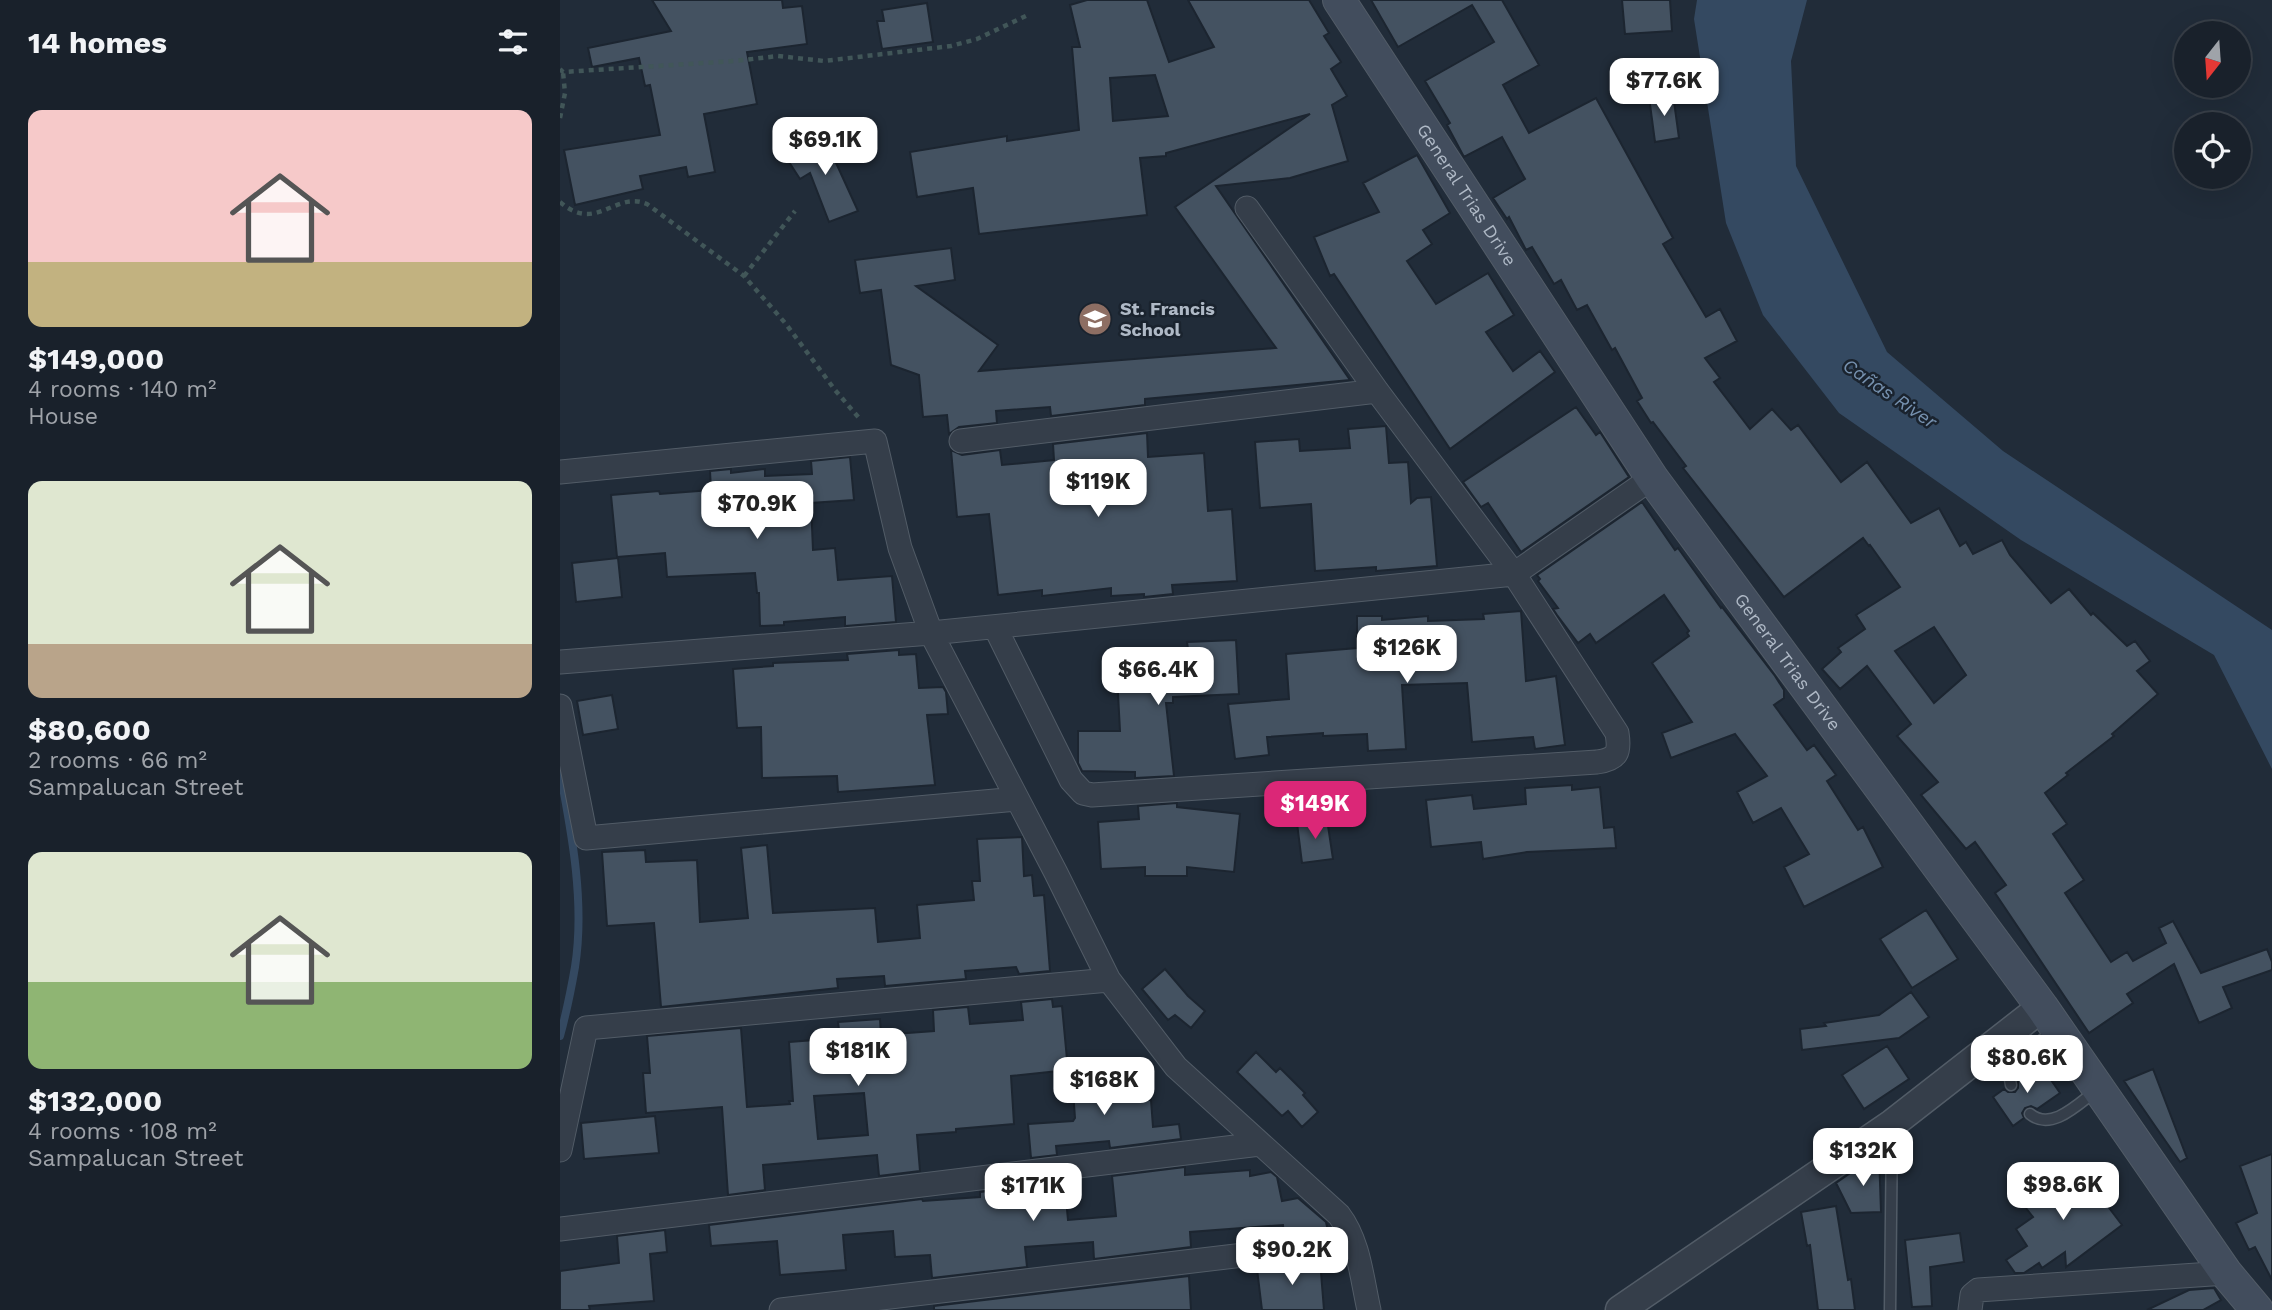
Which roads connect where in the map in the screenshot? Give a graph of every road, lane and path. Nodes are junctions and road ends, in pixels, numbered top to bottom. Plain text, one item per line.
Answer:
1 (1339, 0) edge
2 (1030, 14) dead end
3 (562, 70) edge
4 (560, 118) edge
5 (560, 202) edge
6 (1247, 208) dead end
7 (795, 211) dead end
8 (744, 276) junction
9 (1377, 391) junction
10 (875, 441) junction
11 (961, 441) dead end
12 (560, 472) edge
13 (1652, 478) junction
14 (1514, 574) junction
15 (995, 627) junction
16 (931, 633) junction
17 (560, 662) edge
18 (560, 706) edge
19 (1017, 799) junction
20 (1109, 980) junction
21 (2050, 1018) junction
22 (2003, 1055) junction
23 (2011, 1085) dead end
24 (2100, 1088) junction
25 (2030, 1114) dead end
26 (1892, 1124) junction
27 (1260, 1144) junction
28 (560, 1150) edge
29 (560, 1229) edge
30 (1353, 1242) junction
31 (2226, 1273) junction
32 (2254, 1309) edge
33 (781, 1310) edge
34 (1369, 1310) edge
35 (1620, 1310) edge
36 (1890, 1310) edge
37 (1970, 1310) edge

1 - 13 main road, General Trias Drive
2 - 3 path
3 - 4 path
5 - 8 path
6 - 9 street
7 - 8 path
8 - 10 path
9 - 11 street
9 - 14 street
10 - 12 street
10 - 16 street
13 - 14 street
13 - 21 main road, General Trias Drive
14 - 15 street
14 - 15 street
15 - 16 street
16 - 17 street
16 - 19 street
18 - 19 street
19 - 20 street
20 - 27 street
20 - 28 street
21 - 22 street
21 - 24 main road, General Trias Drive
22 - 23 lane
22 - 26 street
24 - 25 lane
24 - 31 main road, General Trias Drive
26 - 35 street
26 - 36 lane
27 - 29 street
27 - 30 street
30 - 33 street
30 - 34 street
31 - 32 main road, General Trias Drive
31 - 37 street

